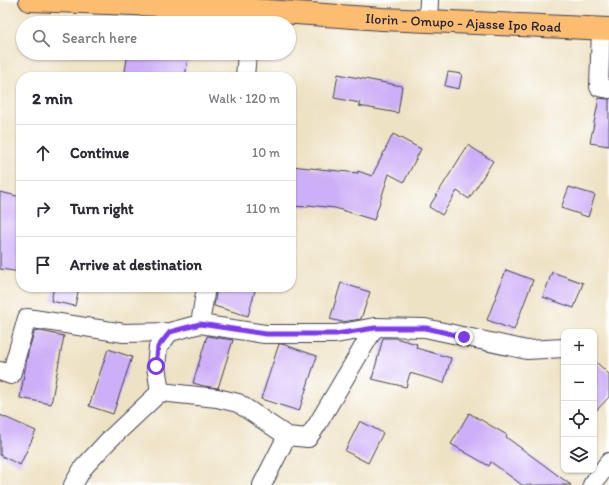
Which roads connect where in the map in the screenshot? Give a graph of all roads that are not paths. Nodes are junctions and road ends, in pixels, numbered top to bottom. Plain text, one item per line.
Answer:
1 (30, 0) edge
2 (210, 4) edge
3 (429, 10) edge
4 (249, 16) edge
5 (296, 17) edge
6 (605, 29) edge
7 (246, 60) edge
8 (245, 72) edge
9 (609, 89) edge
10 (205, 292) edge
11 (200, 324) junction
12 (375, 328) junction
13 (170, 332) junction
14 (561, 348) edge
15 (0, 371) edge
16 (160, 392) junction
17 (287, 436) junction
18 (609, 462) edge
19 (73, 485) edge
20 (262, 485) edge
21 (592, 485) edge

1 - 2 highway, Ilorin - Omupo - Ajasse Ipo Road
2 - 4 highway, Ilorin - Omupo - Ajasse Ipo Road
3 - 5 highway, Ilorin - Omupo - Ajasse Ipo Road
3 - 6 highway, Ilorin - Omupo - Ajasse Ipo Road
6 - 9 street
7 - 8 street
10 - 11 street
11 - 12 street
11 - 13 street
12 - 14 street
12 - 17 street
13 - 15 street
13 - 16 street
16 - 17 street
16 - 19 street
17 - 20 street
18 - 21 street

